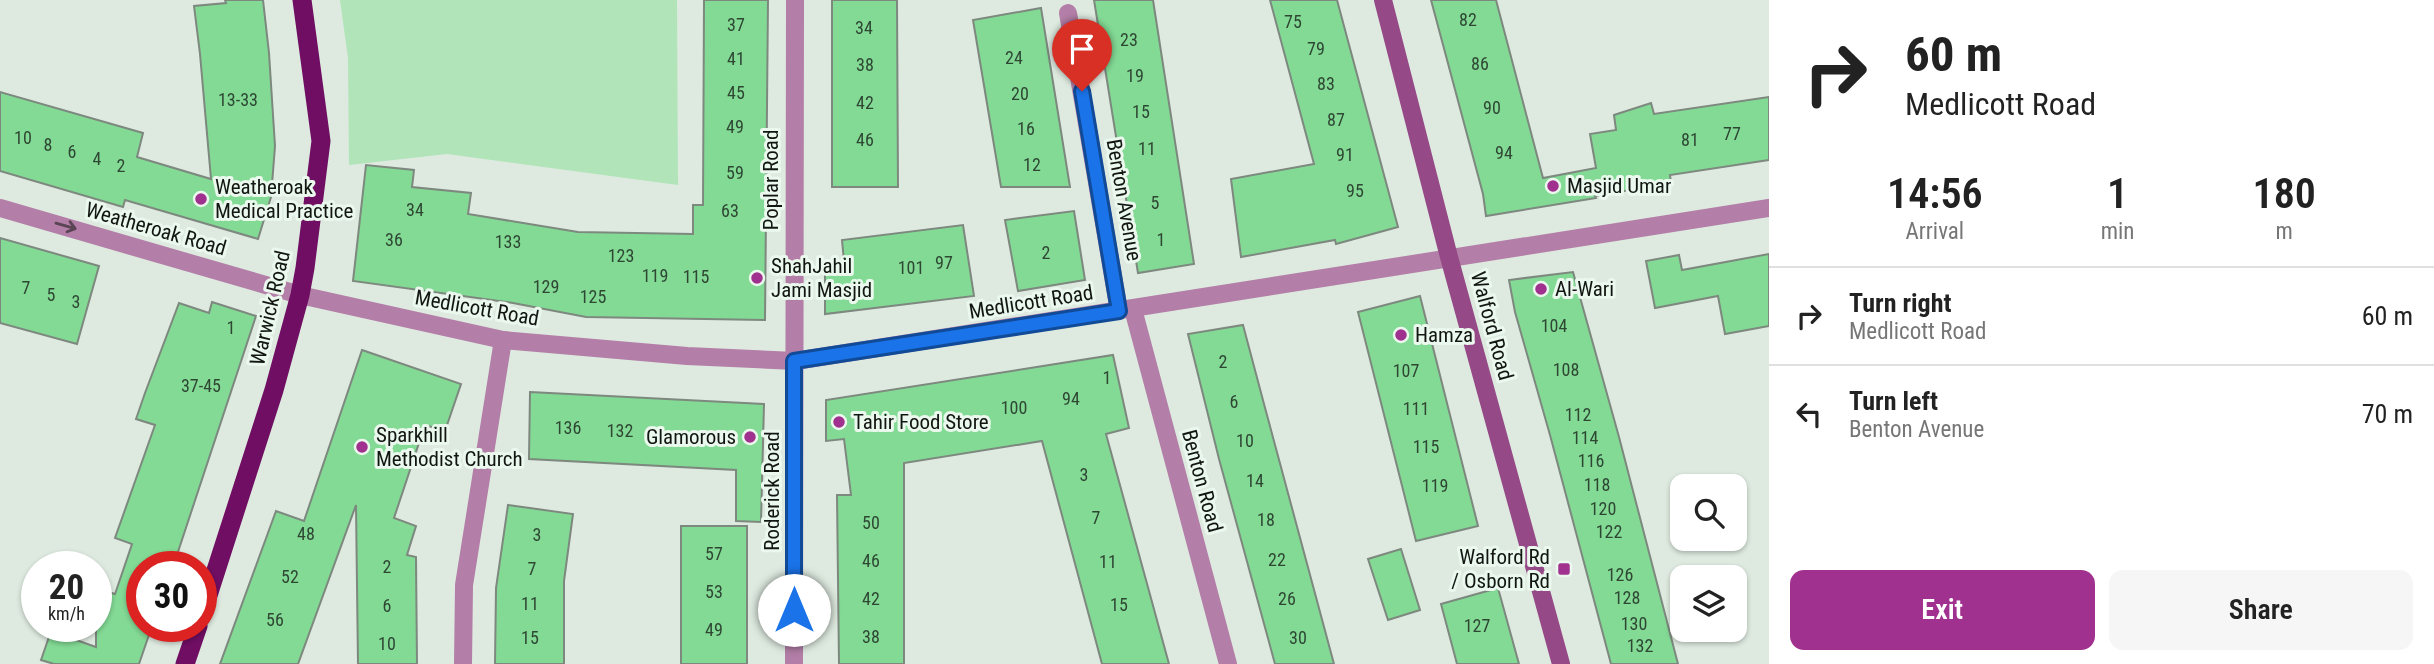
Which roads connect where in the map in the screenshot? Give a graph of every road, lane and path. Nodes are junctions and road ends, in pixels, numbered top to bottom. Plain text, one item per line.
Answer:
1 (302, 0) edge
2 (795, 0) edge
3 (1383, 0) edge
4 (1068, 13) dead end
5 (0, 208) edge
6 (1769, 208) edge
7 (1449, 257) junction
8 (300, 295) junction
9 (1126, 310) junction
10 (503, 340) junction
11 (794, 361) junction
12 (217, 567) edge
13 (193, 642) edge
14 (185, 664) edge
15 (463, 664) edge
16 (794, 664) edge
17 (1228, 664) edge
18 (1561, 664) edge

1 - 8 highway, Warwick Road
2 - 11 street, Poplar Road
3 - 7 main road, Walford Road
4 - 9 street, Benton Avenue
5 -> 8 street, Weatheroak Road
6 - 7 street, Medlicott Road
7 - 9 street, Medlicott Road
7 - 18 main road, Walford Road
8 - 10 street, Medlicott Road
8 - 12 highway, Warwick Road
9 - 11 street, Medlicott Road
9 - 17 street, Benton Road
10 - 11 street, Medlicott Road
10 - 15 street
11 - 16 street, Roderick Road
13 - 14 highway

